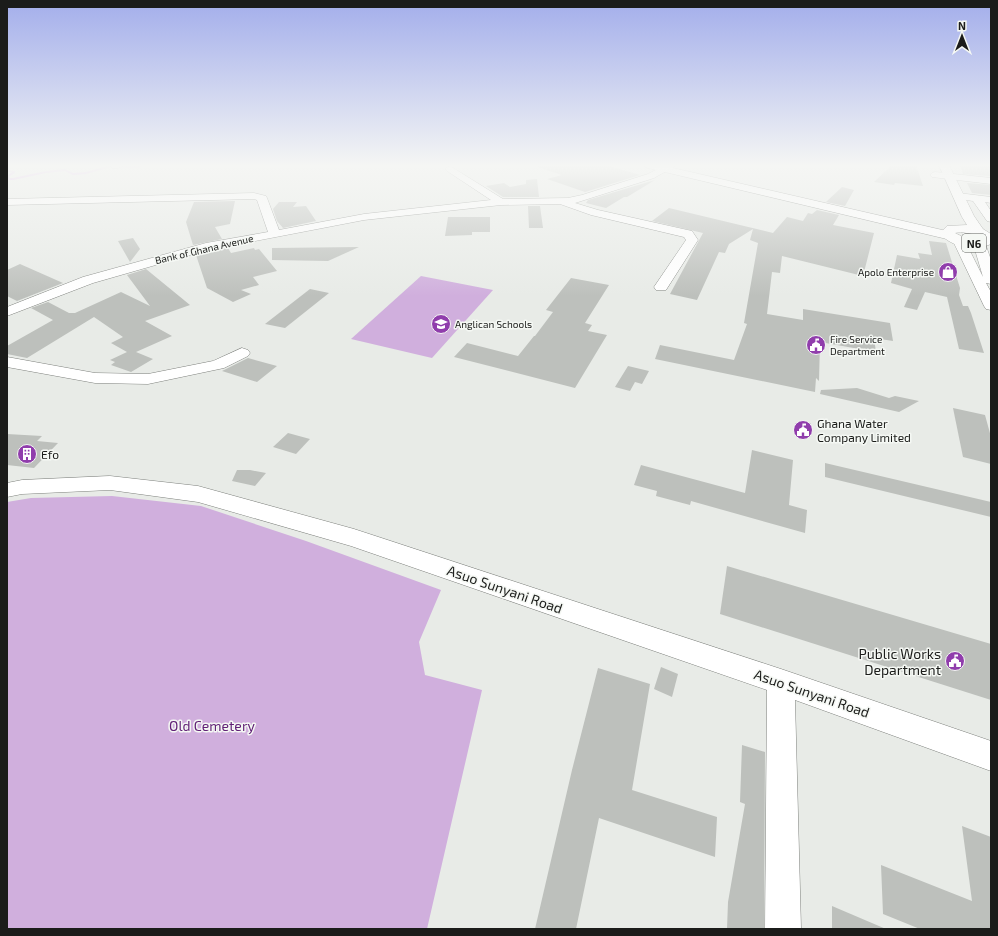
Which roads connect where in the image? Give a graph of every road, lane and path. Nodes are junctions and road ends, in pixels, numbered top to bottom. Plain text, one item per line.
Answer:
1 (266, 209) edge
2 (436, 209) edge
3 (581, 209) edge
4 (851, 209) edge
5 (964, 209) edge
6 (984, 209) edge
7 (951, 215) dead end
8 (991, 219) edge
9 (954, 233) junction
10 (275, 234) junction
11 (985, 239) edge
12 (991, 280) edge
13 (661, 287) dead end
14 (991, 306) edge
15 (7, 312) edge
16 (242, 353) dead end
17 (7, 362) edge
18 (7, 490) edge
19 (781, 682) junction
20 (991, 756) edge
21 (783, 929) edge

1 - 10 street
2 - 10 street, Bank of Ghana Avenue
3 - 13 street
4 - 9 main road, N6
5 - 11 main road
6 - 8 street
7 - 9 main road
9 - 11 main road, N6
9 - 14 street
10 - 15 street, Bank of Ghana Avenue
11 - 12 street
16 - 17 street
18 - 19 street, Asuo Sunyani Road
19 - 20 street, Asuo Sunyani Road
19 - 21 street

